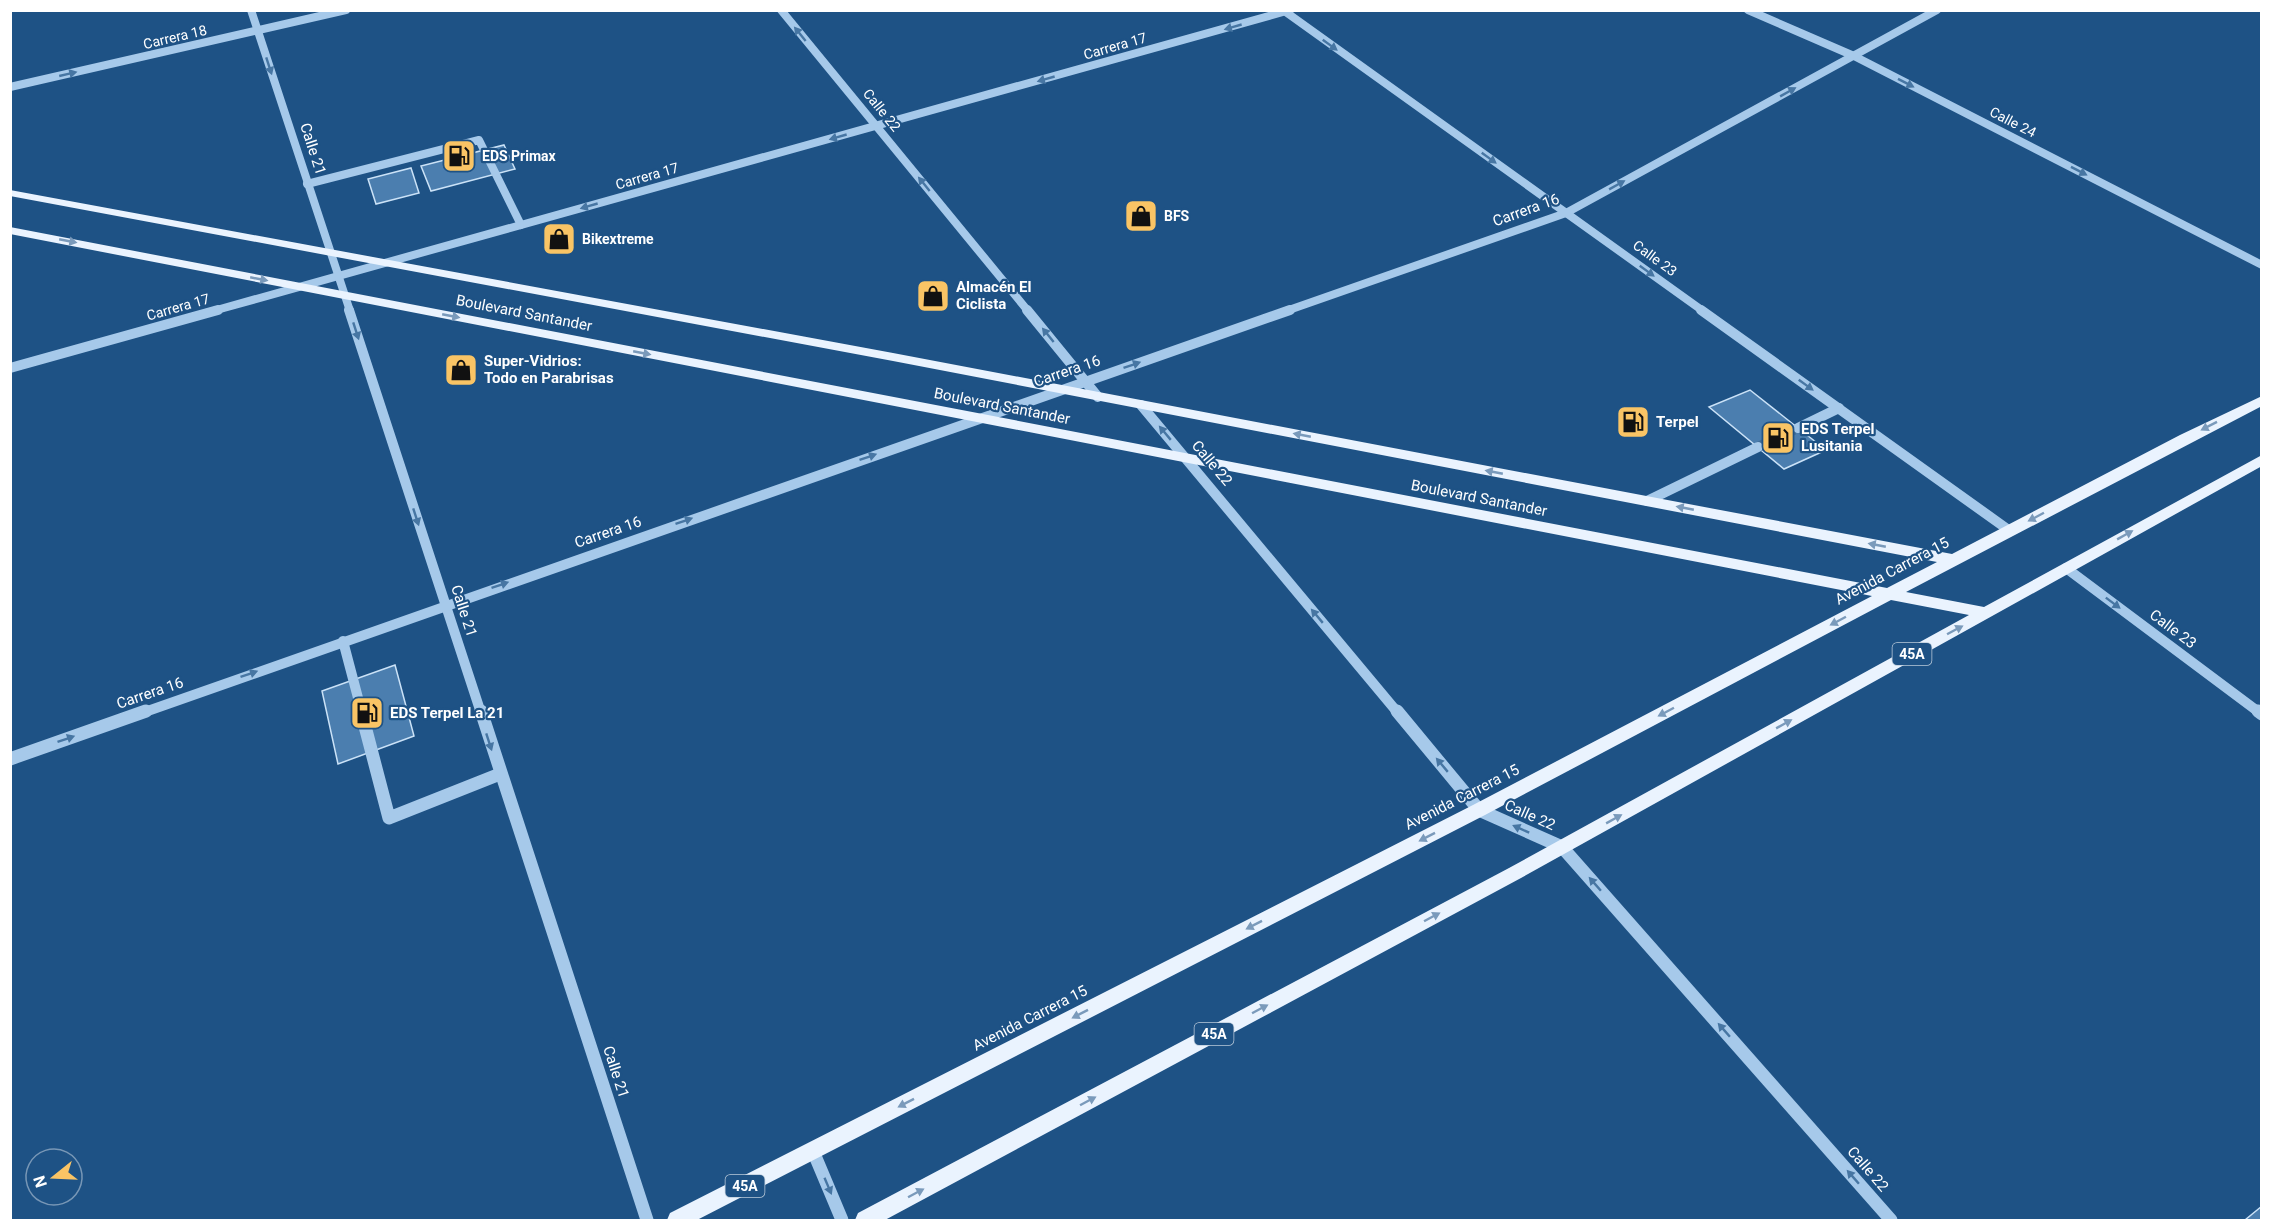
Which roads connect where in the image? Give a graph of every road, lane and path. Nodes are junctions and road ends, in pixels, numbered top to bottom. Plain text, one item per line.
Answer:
1 (251, 10) edge
2 (346, 10) edge
3 (781, 10) edge
4 (1749, 10) edge
5 (1937, 10) edge
6 (1286, 11) edge
7 (257, 30) junction
8 (1854, 56) junction
9 (10, 87) edge
10 (876, 126) junction
11 (307, 184) junction
12 (10, 193) edge
13 (1566, 213) junction
14 (520, 225) junction
15 (10, 230) edge
16 (330, 253) junction
17 (386, 263) junction
18 (2262, 265) edge
19 (338, 276) junction
20 (300, 287) junction
21 (344, 295) junction
22 (10, 368) edge
23 (1085, 381) junction
24 (1060, 389) junction
25 (1098, 396) junction
26 (2262, 400) edge
27 (1141, 405) junction
28 (1839, 408) junction
29 (978, 418) junction
30 (1798, 428) tunnel mouth
31 (1758, 447) tunnel mouth
32 (1186, 458) junction
33 (2262, 460) edge
34 (1647, 501) junction
35 (2010, 531) junction
36 (1955, 560) junction
37 (2066, 568) junction
38 (1890, 594) junction
39 (445, 605) junction
40 (1987, 613) junction
41 (343, 641) junction
42 (2262, 714) edge
43 (10, 759) edge
44 (500, 774) junction
45 (1479, 810) junction
46 (1562, 847) junction
47 (813, 1151) junction
48 (647, 1221) edge
49 (677, 1221) edge
50 (842, 1221) edge
51 (865, 1221) edge
52 (1892, 1221) edge

1 - 7 street, Calle 21
2 - 7 street, Carrera 18
10 -> 3 street, Calle 22
4 - 8 street, Calle 24
5 - 8 street, Carrera 16
6 -> 10 street, Carrera 17
6 -> 13 street, Calle 23
9 -> 7 street, Carrera 18
7 -> 11 street, Calle 21
13 -> 8 street, Carrera 16
8 -> 18 street, Calle 24
10 -> 14 street, Carrera 17
23 -> 10 street, Calle 22
11 - 14 street
11 - 16 street, Calle 21
12 - 16 main road, Boulevard Santander
23 -> 13 street, Carrera 16
13 -> 28 street, Calle 23
14 - 17 street, Carrera 17
15 -> 20 main road, Boulevard Santander
16 - 17 main road, Boulevard Santander
16 - 19 street, Calle 21
17 - 19 street, Carrera 17
17 - 24 main road, Boulevard Santander
19 - 20 street, Carrera 17
19 - 21 street, Calle 21
20 - 21 main road, Boulevard Santander
20 - 22 street, Carrera 17
21 -> 29 main road, Boulevard Santander
21 -> 39 street, Calle 21
23 - 24 street, Carrera 16
23 - 25 street, Calle 22
24 - 25 main road, Boulevard Santander
24 - 29 street, Carrera 16
25 - 27 main road, Boulevard Santander
26 -> 35 main road, Avenida Carrera 15 / 45A
32 -> 27 street, Calle 22
34 -> 27 main road, Boulevard Santander
28 - 30 street
28 - 35 street, Calle 23
29 - 32 main road, Boulevard Santander
39 -> 29 street, Carrera 16
31 - 34 street
32 - 38 main road, Boulevard Santander
45 -> 32 street, Calle 22
37 -> 33 main road, 45A
36 -> 34 main road, Boulevard Santander
35 - 36 main road, Avenida Carrera 15 / 45A
36 - 38 main road, Avenida Carrera 15 / 45A
37 - 40 main road, 45A
37 -> 42 street, Calle 23
38 - 40 main road, Boulevard Santander
38 -> 45 main road, Avenida Carrera 15 / 45A
39 - 41 street, Carrera 16
39 -> 44 street, Calle 21
46 -> 40 main road, 45A
43 -> 41 street, Carrera 16
41 - 44 street
44 - 48 street, Calle 21
46 -> 45 street, Calle 22
45 -> 47 main road, Avenida Carrera 15 / 45A
51 -> 46 main road, 45A
52 -> 46 street, Calle 22
47 - 49 main road, Avenida Carrera 15 / 45A
47 -> 50 street

